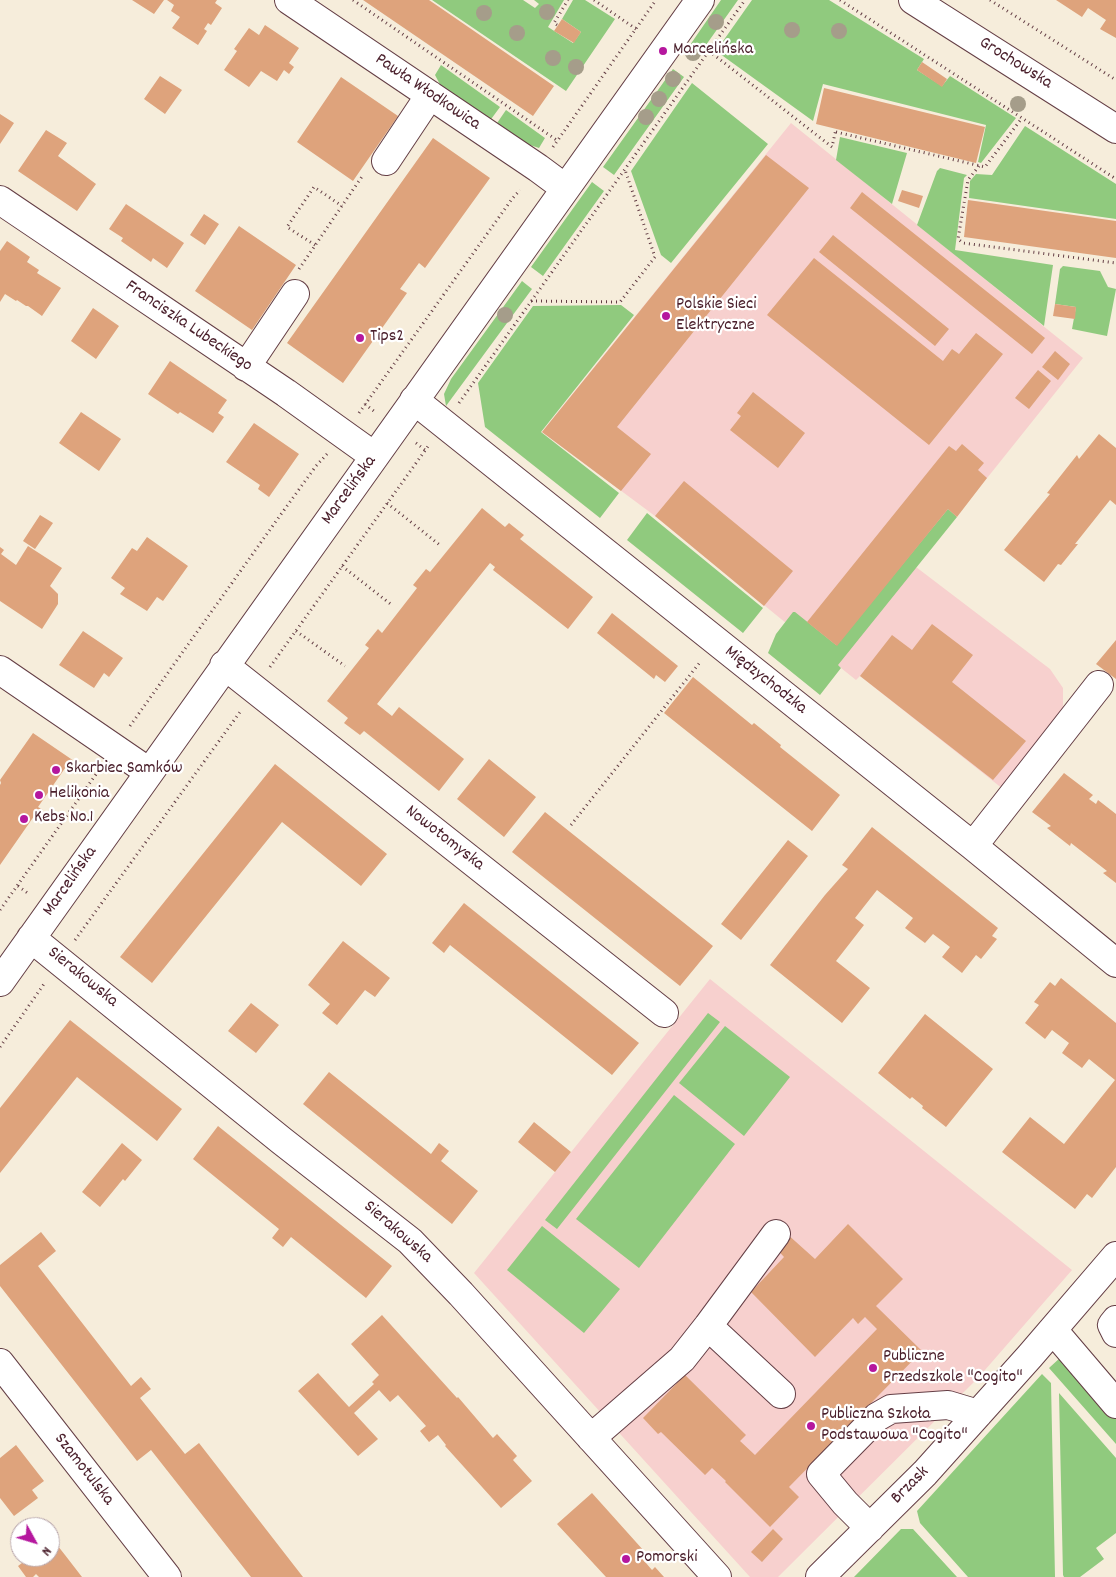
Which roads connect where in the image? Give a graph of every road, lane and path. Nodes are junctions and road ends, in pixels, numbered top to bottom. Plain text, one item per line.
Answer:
1 (289, 0) edge
2 (353, 0) edge
3 (568, 0) edge
4 (594, 0) edge
5 (700, 0) edge
6 (745, 0) edge
7 (840, 0) edge
8 (913, 0) edge
9 (990, 0) edge
10 (557, 25) dead end
11 (636, 29) dead end
12 (709, 51) junction
13 (1116, 80) edge
14 (430, 95) junction
15 (1022, 118) junction
16 (1116, 129) edge
17 (558, 141) dead end
18 (979, 166) junction
19 (375, 167) joint
20 (625, 170) junction
21 (1116, 179) edge
22 (565, 188) junction
23 (0, 200) edge
24 (342, 206) junction
25 (315, 246) junction
26 (1116, 263) edge
27 (297, 282) joint
28 (531, 301) junction
29 (246, 367) junction
30 (414, 400) junction
31 (444, 423) junction
32 (374, 456) junction
33 (387, 503) junction
34 (441, 546) dead end
35 (342, 566) junction
36 (393, 606) dead end
37 (296, 631) junction
38 (716, 642) junction
39 (224, 665) junction
40 (345, 666) dead end
41 (0, 670) edge
42 (1099, 685) dead end
43 (255, 689) junction
44 (149, 772) junction
45 (570, 825) dead end
46 (973, 846) junction
47 (18, 886) dead end
48 (36, 898) dead end
49 (31, 938) junction
50 (60, 960) junction
51 (1116, 962) edge
52 (0, 982) edge
53 (664, 1013) dead end
54 (0, 1047) edge
55 (776, 1234) dead end
56 (1116, 1256) edge
57 (1116, 1320) edge
58 (708, 1326) junction
59 (1053, 1330) junction
60 (1116, 1332) edge
61 (0, 1363) edge
62 (781, 1394) dead end
63 (1116, 1404) edge
64 (978, 1414) junction
65 (591, 1438) junction
66 (870, 1528) junction
67 (167, 1577) edge
68 (716, 1577) edge
69 (820, 1577) edge

1 - 14 street, Pawła Włodkowica
2 - 17 path
3 - 10 path
4 - 11 path
5 - 22 street, Marcelińska
6 - 12 path
7 - 15 path
8 - 16 street, Grochowska
9 - 13 path
12 - 18 path
12 - 20 path
14 - 19 street
14 - 22 street, Pawła Włodkowica
15 - 18 path
15 - 21 path
18 - 26 path
19 - 24 path
20 - 28 path
20 - 28 path
22 - 30 street, Marcelińska
23 - 29 street, Franciszka Lubeckiego
24 - 25 path
24 - 25 path
25 - 27 path
27 - 29 street
28 - 31 path
29 - 32 street, Franciszka Lubeckiego
30 - 31 street, Międzychodzka
30 - 32 street, Marcelińska
31 - 33 path
31 - 38 street, Międzychodzka
32 - 39 street, Marcelińska
33 - 34 path
33 - 35 path
35 - 36 path
35 - 37 path
37 - 40 path
37 - 43 path
38 - 45 path
38 - 46 street, Międzychodzka
39 - 43 street, Nowotomyska
39 - 44 street, Marcelińska
41 - 44 street
42 - 46 street
43 - 50 path
43 - 53 street, Nowotomyska
44 - 49 street, Marcelińska
46 - 51 street, Międzychodzka
47 - 48 path
49 - 50 street, Sierakowska
49 - 52 street, Marcelińska
50 - 54 path
50 - 65 street, Sierakowska
55 - 58 street
56 - 59 street, Brzask
57 - 60 street
58 - 62 street
58 - 65 street
59 - 63 street
59 - 64 street, Brzask
61 - 67 street, Szamotulska
64 - 66 street, Brzask
64 - 66 street
65 - 68 street, Sierakowska
66 - 69 street, Brzask

